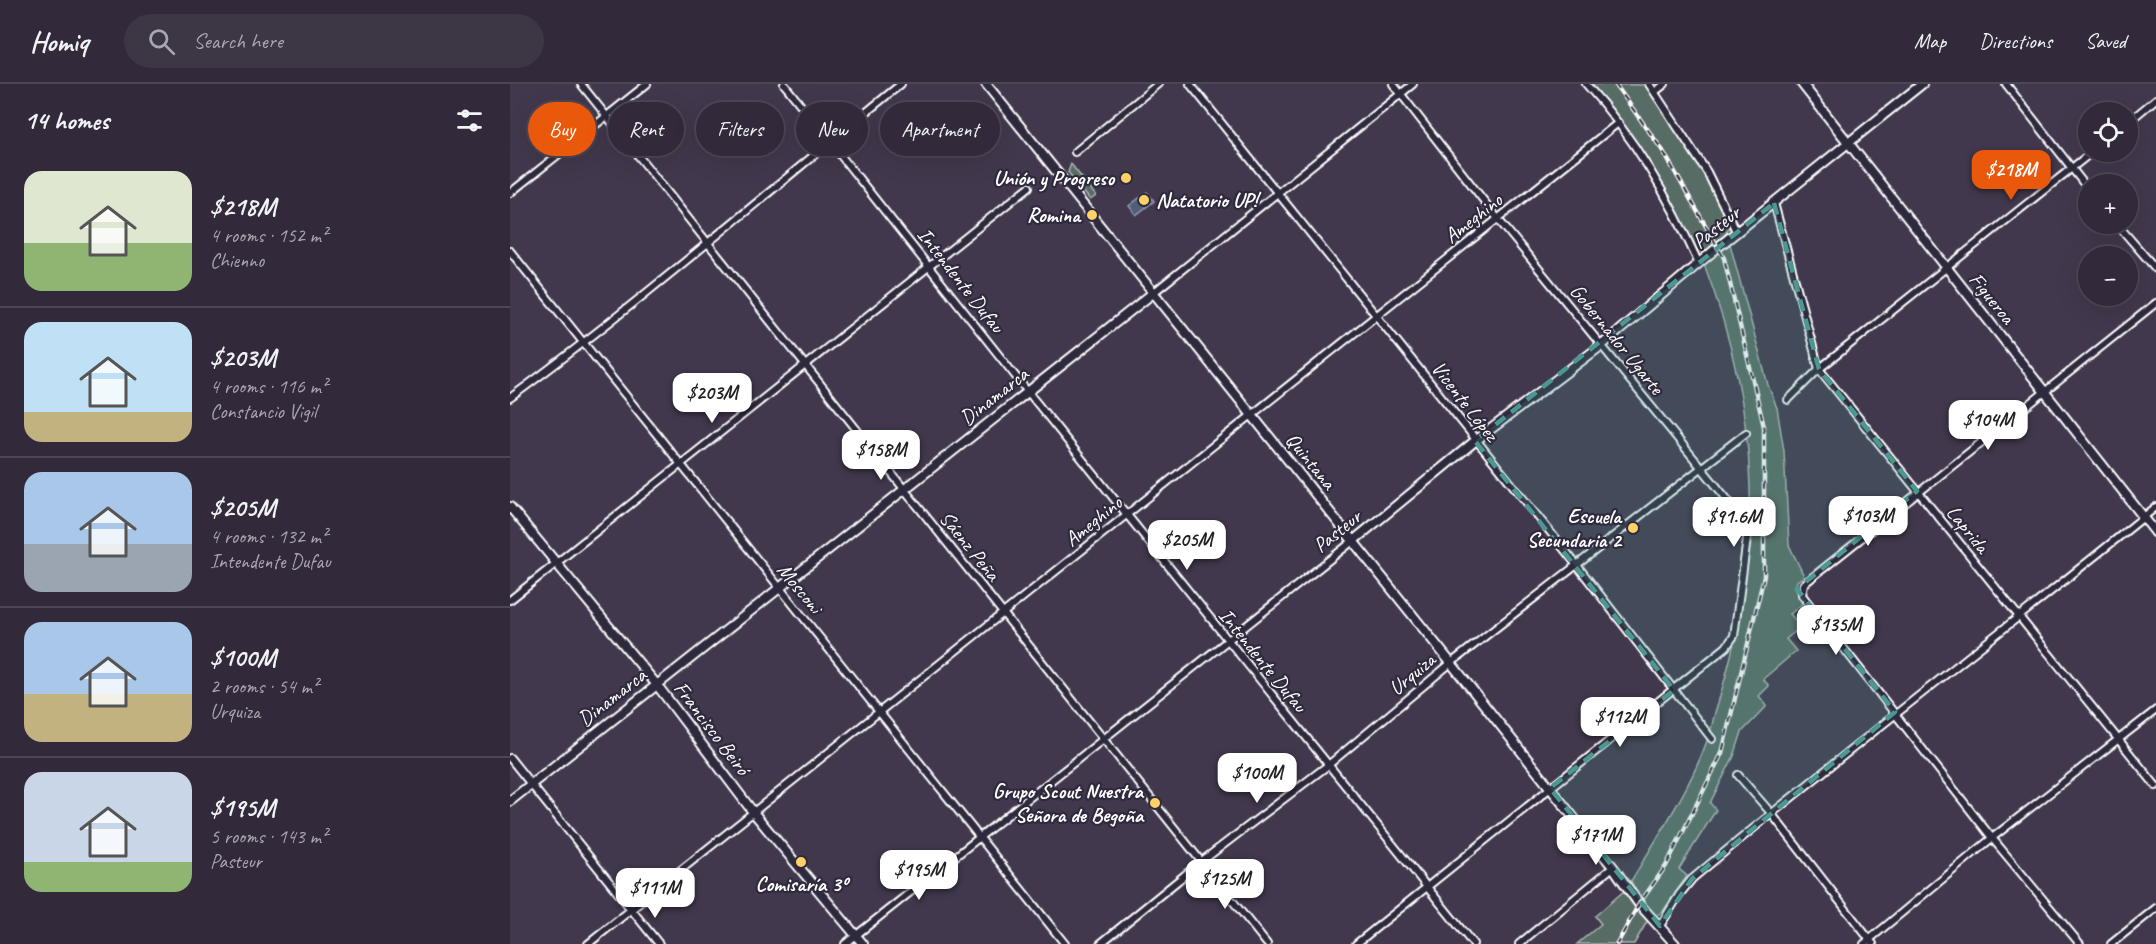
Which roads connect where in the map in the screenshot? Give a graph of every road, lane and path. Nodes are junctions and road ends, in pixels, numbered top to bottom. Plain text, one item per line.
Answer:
1 (581, 84) edge
2 (647, 84) edge
3 (784, 84) edge
4 (902, 84) edge
5 (986, 84) edge
6 (1158, 84) edge
7 (1190, 84) edge
8 (1393, 84) edge
9 (1413, 84) edge
10 (1586, 84) edge
11 (1649, 84) edge
12 (1665, 84) edge
13 (1802, 84) edge
14 (1922, 84) edge
15 (2006, 84) edge
16 (1656, 92) junction
17 (1401, 94) junction
18 (2156, 99) edge
19 (799, 102) edge
20 (868, 111) edge
21 (2138, 114) edge
22 (606, 116) junction
23 (1618, 123) junction
24 (1850, 142) junction
25 (1075, 152) dead end
26 (812, 156) edge
27 (842, 156) edge
28 (2079, 162) edge
29 (2071, 168) junction
30 (2078, 177) edge
31 (1029, 187) dead end
32 (1276, 192) junction
33 (510, 193) edge
34 (1774, 203) junction
35 (1498, 219) junction
36 (1737, 233) junction
37 (2126, 234) edge
38 (708, 244) junction
39 (510, 251) edge
40 (1699, 264) junction
41 (928, 265) junction
42 (1945, 269) junction
43 (2156, 269) edge
44 (1153, 293) junction
45 (2156, 303) edge
46 (1376, 315) junction
47 (584, 344) junction
48 (1602, 345) junction
49 (805, 365) junction
50 (1819, 369) junction
51 (2043, 391) junction
52 (1028, 392) junction
53 (510, 398) edge
54 (1788, 400) dead end
55 (1251, 416) junction
56 (1746, 433) dead end
57 (1475, 441) junction
58 (680, 465) junction
59 (1701, 469) junction
60 (904, 490) junction
61 (1917, 491) junction
62 (510, 507) edge
63 (2156, 507) edge
64 (1127, 514) junction
65 (2144, 517) junction
66 (2156, 533) edge
67 (1353, 541) junction
68 (557, 562) junction
69 (1576, 564) junction
70 (779, 588) junction
71 (510, 600) edge
72 (1003, 613) junction
73 (2020, 618) junction
74 (1227, 641) junction
75 (1451, 663) junction
76 (657, 685) junction
77 (1674, 690) junction
78 (2156, 710) edge
79 (878, 711) junction
80 (1895, 712) junction
81 (1712, 739) dead end
82 (1103, 740) junction
83 (2119, 740) junction
84 (510, 758) edge
85 (1327, 766) junction
86 (1738, 775) dead end
87 (531, 784) junction
88 (2156, 786) edge
89 (1550, 788) junction
90 (510, 801) edge
91 (753, 812) junction
92 (1771, 813) junction
93 (1992, 838) junction
94 (978, 839) junction
95 (1202, 861) junction
96 (1613, 867) junction
97 (1427, 886) junction
98 (2156, 908) edge
99 (632, 909) junction
100 (1660, 926) junction
101 (856, 935) junction
102 (1869, 942) edge
103 (588, 944) edge
104 (659, 944) edge
105 (845, 944) edge
106 (862, 944) edge
107 (1065, 944) edge
108 (1100, 944) edge
109 (1267, 944) edge
110 (1356, 944) edge
111 (1473, 944) edge
112 (1519, 944) edge
113 (1675, 944) edge
114 (2080, 944) edge
115 (2111, 944) edge

1 - 22 street, Sáenz Peña
2 - 22 street
3 - 19 street, Intendente Dufau
4 - 20 street
5 - 44 street, Quintana
6 - 25 street
7 - 32 street, Vicente López
8 - 17 street, Gobernador Ugarte
9 - 17 street, Dinamarca
10 - 23 street
11 - 16 street
12 - 16 street
13 - 24 street, Figueroa
14 - 24 street, Pasteur
15 - 29 street
16 - 36 street
17 - 32 street, Dinamarca
17 - 35 street, Gobernador Ugarte
18 - 21 street
22 - 33 street
22 - 38 street, Sáenz Peña
23 - 35 street, Ameghino
23 - 40 street
24 - 34 street, Pasteur
24 - 42 street, Figueroa
26 - 38 street
27 - 41 street, Intendente Dufau
28 - 29 street
29 - 30 street
29 - 42 street
31 - 41 street
32 - 44 street, Dinamarca
32 - 46 street, Vicente López
34 - 36 street, Pasteur
34 - 50 street, Laprida
35 - 46 street, Ameghino
35 - 48 street, Gobernador Ugarte
36 - 40 street, Pasteur
37 - 43 street
38 - 47 street
38 - 49 street, Sáenz Peña
39 - 47 street, Mosconi
40 - 48 street, Pasteur
41 - 49 street
41 - 52 street, Intendente Dufau
42 - 50 street
42 - 51 street, Figueroa
44 - 52 street, Dinamarca
44 - 55 street, Quintana
45 - 51 street
46 - 55 street, Ameghino
46 - 57 street, Vicente López
47 - 53 street
47 - 58 street, Mosconi
48 - 57 street, Pasteur
48 - 59 street, Gobernador Ugarte
49 - 58 street
49 - 60 street, Sáenz Peña
50 - 54 street
50 - 61 street, Laprida
51 - 61 street
51 - 65 street, Figueroa
52 - 60 street, Dinamarca
52 - 64 street, Intendente Dufau
55 - 64 street, Ameghino
55 - 67 street, Quintana
56 - 59 street, Urquiza
57 - 67 street, Pasteur
57 - 69 street, Vicente López
58 - 68 street
58 - 70 street, Mosconi
59 - 69 street, Urquiza
59 - 77 street, Gobernador Ugarte
60 - 70 street, Dinamarca
60 - 72 street, Sáenz Peña
61 - 73 street, Laprida
61 - 80 street
62 - 68 street, Francisco Beiró
63 - 65 street
64 - 72 street, Ameghino
64 - 74 street, Intendente Dufau
65 - 66 street, Figueroa
65 - 73 street
67 - 74 street, Pasteur
67 - 75 street, Quintana
68 - 71 street
68 - 76 street, Francisco Beiró
69 - 75 street, Urquiza
69 - 77 street, Vicente López
70 - 76 street, Dinamarca
70 - 79 street, Mosconi
72 - 79 street, Ameghino
72 - 82 street, Sáenz Peña
73 - 80 street
73 - 83 street, Laprida
74 - 82 street, Pasteur
74 - 85 street, Intendente Dufau
75 - 85 street, Urquiza
75 - 89 street, Quintana
76 - 87 street, Dinamarca
76 - 91 street, Francisco Beiró
77 - 81 street, Vicente López
77 - 89 street
78 - 83 street
79 - 91 street, Ameghino
79 - 94 street, Mosconi
80 - 92 street
80 - 93 street
82 - 94 street, Pasteur
82 - 95 street, Sáenz Peña
83 - 88 street, Laprida
83 - 93 street
84 - 87 street
85 - 95 street, Urquiza
85 - 97 street, Intendente Dufau
86 - 92 street
87 - 90 street, Dinamarca
87 - 99 street
89 - 96 street, Quintana
89 - 97 street
91 - 99 street, Ameghino
91 - 101 street, Francisco Beiró
92 - 100 street
92 - 102 street
93 - 102 street
93 - 114 street
94 - 101 street, Pasteur
94 - 107 street, Mosconi
95 - 108 street, Urquiza
95 - 109 street, Sáenz Peña
96 - 100 street, Quintana
96 - 112 street
97 - 110 street
97 - 111 street, Intendente Dufau
98 - 115 street
99 - 103 street, Ameghino
99 - 104 street
100 - 113 street, Quintana
101 - 105 street, Pasteur
101 - 106 street, Francisco Beiró

